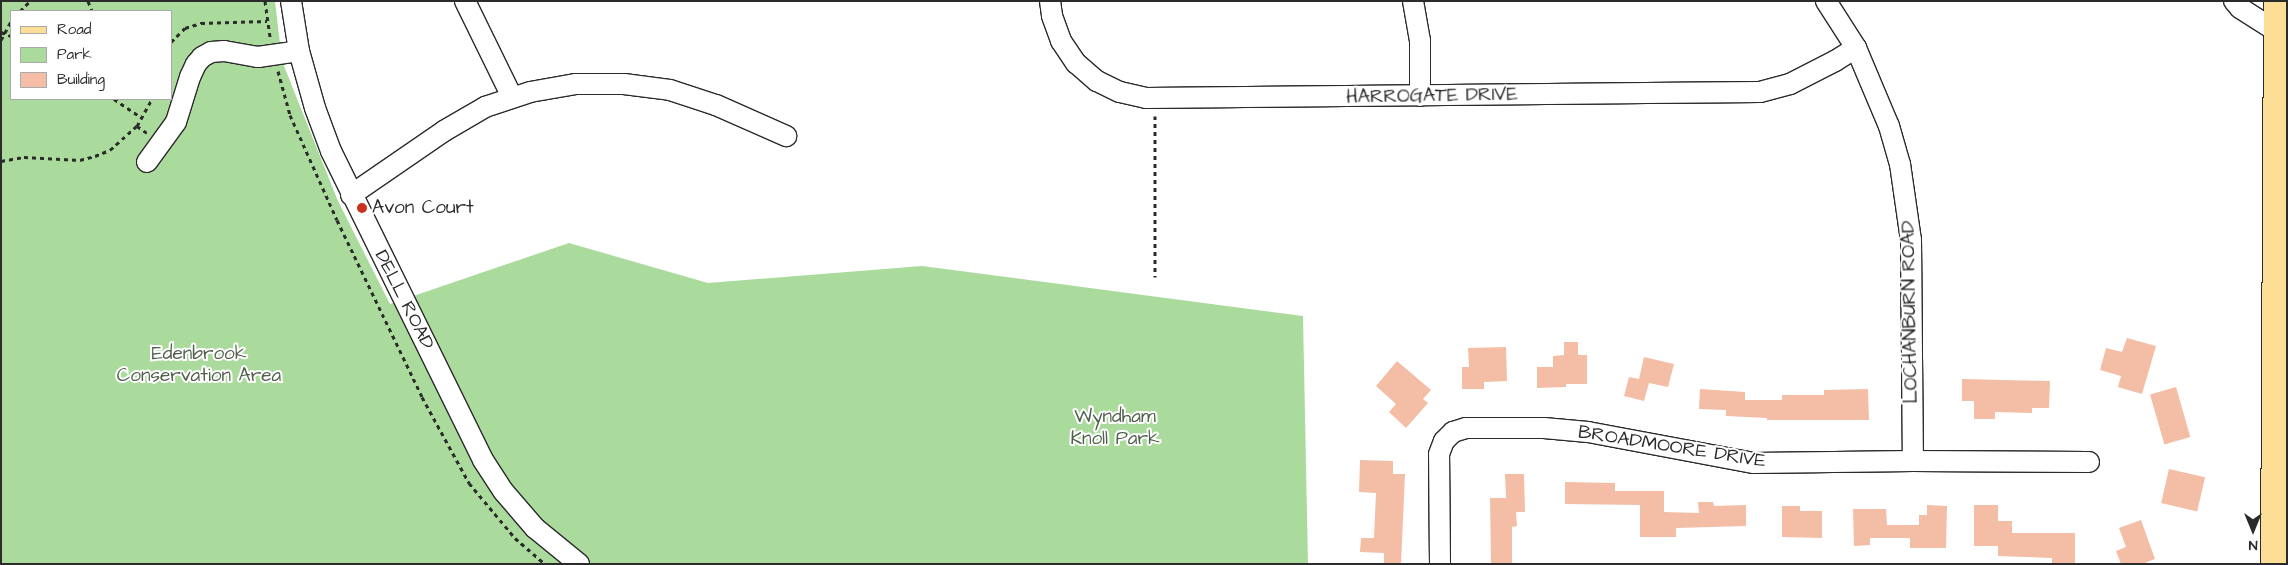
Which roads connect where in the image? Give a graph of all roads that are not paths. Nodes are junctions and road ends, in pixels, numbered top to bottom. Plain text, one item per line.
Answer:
1 (291, 1) edge
2 (465, 1) edge
3 (1050, 1) edge
4 (1412, 1) edge
5 (1826, 1) edge
6 (2234, 1) edge
7 (2276, 1) edge
8 (2276, 30) junction
9 (1856, 48) junction
10 (299, 51) junction
11 (1420, 96) junction
12 (512, 97) junction
13 (786, 136) dead end
14 (147, 162) dead end
15 (351, 195) junction
16 (1913, 461) junction
17 (2089, 462) dead end
18 (579, 564) edge
19 (1440, 564) edge
20 (2273, 564) edge

1 - 10 street, DELL ROAD
2 - 12 street
3 - 11 street, HARROGATE DRIVE
4 - 11 street
5 - 9 street, LOCHANBURN ROAD
6 - 8 street
7 - 8 main road
8 - 20 main road
9 - 11 street, HARROGATE DRIVE
9 - 16 street, LOCHANBURN ROAD
10 - 14 street
10 - 15 street, DELL ROAD
12 - 13 street
12 - 15 street
15 - 18 street, DELL ROAD
16 - 17 street, BROADMOORE DRIVE
16 - 19 street, BROADMOORE DRIVE

